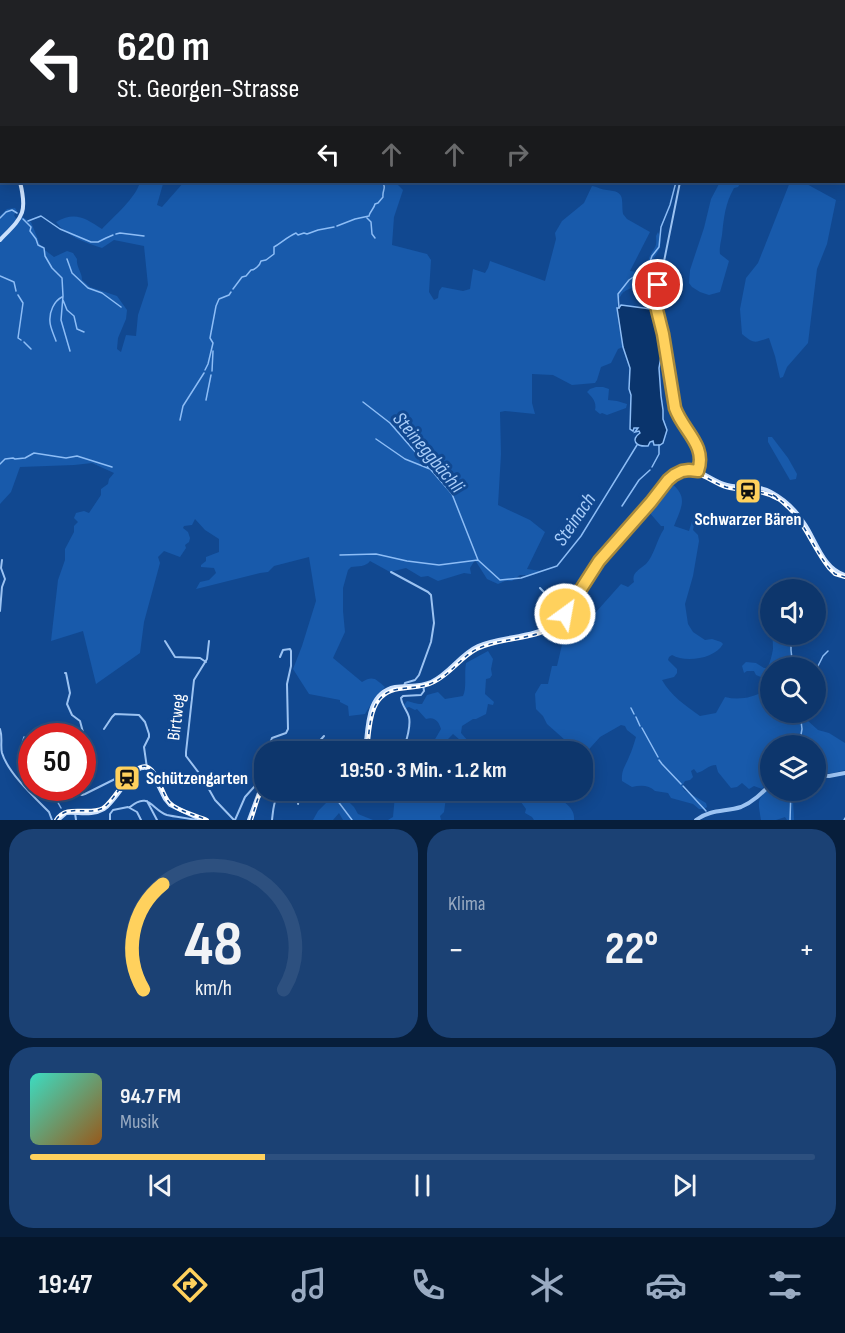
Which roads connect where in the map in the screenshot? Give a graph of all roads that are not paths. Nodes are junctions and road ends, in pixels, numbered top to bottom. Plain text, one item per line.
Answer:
1 (20, 183) edge
2 (680, 183) edge
3 (0, 240) edge
4 (698, 471) junction
5 (2, 560) dead end
6 (390, 572) dead end
7 (845, 575) edge
8 (540, 588) dead end
9 (0, 611) edge
10 (565, 614) junction
11 (165, 641) dead end
12 (209, 641) dead end
13 (280, 657) dead end
14 (206, 662) junction
15 (65, 673) dead end
16 (423, 684) junction
17 (404, 686) junction
18 (81, 723) edge
19 (0, 729) edge
20 (104, 729) dead end
21 (324, 736) dead end
22 (271, 741) edge
23 (319, 741) edge
24 (367, 741) edge
25 (406, 741) edge
26 (0, 748) edge
27 (147, 768) junction
28 (845, 772) edge
29 (134, 773) junction
30 (826, 776) edge
31 (96, 788) edge
32 (254, 788) edge
33 (760, 794) edge
34 (147, 801) junction
35 (256, 801) edge
36 (275, 801) edge
37 (298, 801) edge
38 (298, 804) dead end
39 (130, 807) junction
40 (75, 813) junction
41 (181, 817) junction
42 (52, 820) edge
43 (58, 820) edge
44 (76, 820) edge
45 (110, 820) edge
46 (141, 820) edge
47 (157, 820) edge
48 (185, 820) edge
49 (196, 820) edge
50 (202, 820) edge
51 (235, 820) edge
52 (249, 820) edge
53 (272, 820) edge
54 (696, 820) edge

1 - 3 main road
2 - 4 street
4 - 7 main road
4 - 10 main road
5 - 9 street
6 - 17 street
8 - 10 street
10 - 16 main road
11 - 14 street
12 - 14 street, Birtweg
13 - 22 street
14 - 51 street, Birtweg
15 - 18 street
16 - 17 main road
16 - 25 street
17 - 24 main road
19 - 26 street
20 - 27 street
21 - 23 street
26 - 42 street
27 - 29 main road
27 - 50 main road
28 - 30 street
29 - 31 street
29 - 40 main road
32 - 51 street
33 - 54 street
34 - 39 street
34 - 41 street
34 - 47 street
35 - 52 main road
36 - 53 street
37 - 38 street
39 - 45 street
39 - 46 street
40 - 43 main road
40 - 44 street
41 - 48 street
41 - 49 street

